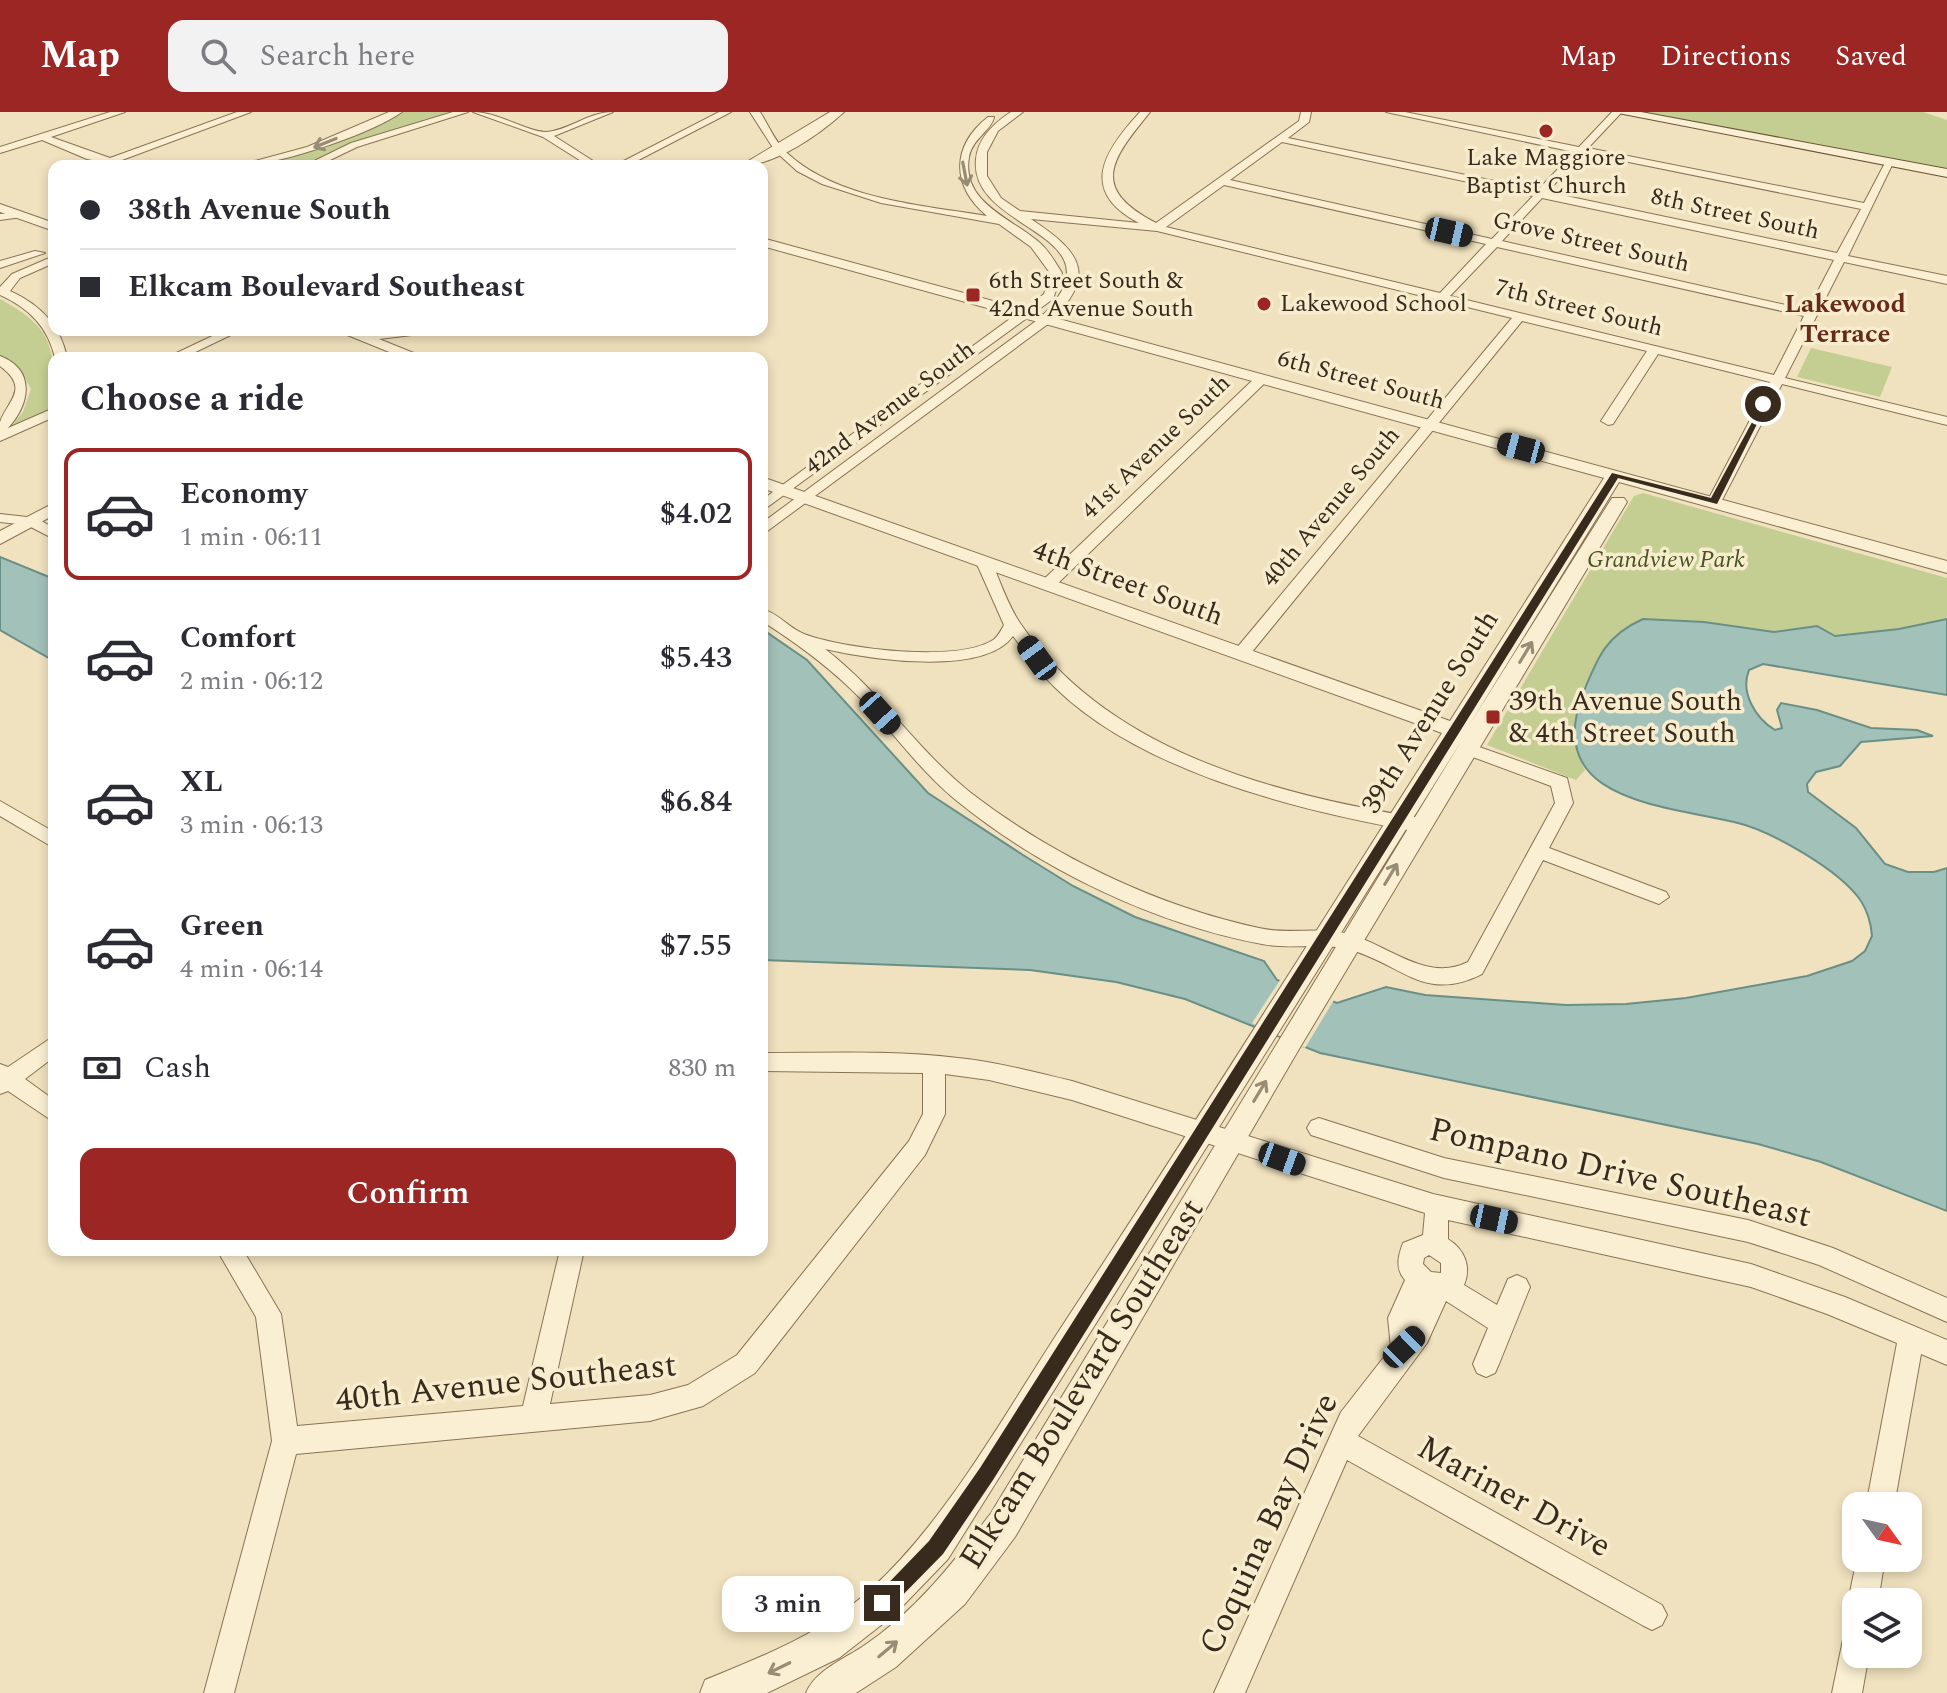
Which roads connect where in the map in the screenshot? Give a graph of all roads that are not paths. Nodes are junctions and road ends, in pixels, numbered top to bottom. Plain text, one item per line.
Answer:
1 (120, 112) edge
2 (246, 112) edge
3 (397, 112) edge
4 (463, 112) edge
5 (478, 112) edge
6 (608, 112) edge
7 (726, 112) edge
8 (735, 112) edge
9 (745, 112) edge
10 (838, 112) edge
11 (852, 112) edge
12 (1000, 112) edge
13 (1018, 112) edge
14 (1145, 112) edge
15 (1306, 112) edge
16 (1391, 112) edge
17 (1618, 112) edge
18 (756, 113) edge
19 (716, 118) junction
20 (546, 135) junction
21 (43, 137) junction
22 (1280, 139) junction
23 (0, 150) edge
24 (1581, 150) junction
25 (781, 153) junction
26 (107, 160) edge
27 (113, 160) edge
28 (265, 160) edge
29 (321, 160) edge
30 (586, 160) edge
31 (631, 160) edge
32 (762, 160) edge
33 (768, 163) edge
34 (1890, 163) junction
35 (1947, 173) edge
36 (1221, 181) junction
37 (1541, 194) junction
38 (997, 200) junction
39 (980, 204) junction
40 (1867, 207) junction
41 (0, 208) edge
42 (957, 214) junction
43 (1017, 214) junction
44 (18, 215) junction
45 (0, 217) edge
46 (1059, 220) junction
47 (1003, 222) junction
48 (48, 225) edge
49 (1157, 228) junction
50 (1041, 231) junction
51 (1493, 242) junction
52 (768, 244) edge
53 (48, 250) edge
54 (1840, 257) junction
55 (48, 262) edge
56 (0, 265) edge
57 (1947, 280) edge
58 (2, 292) edge
59 (1443, 297) junction
60 (1811, 314) junction
61 (1027, 316) junction
62 (1520, 316) junction
63 (1044, 321) junction
64 (48, 323) edge
65 (222, 336) edge
66 (353, 336) edge
67 (415, 336) edge
68 (1654, 350) junction
69 (186, 352) edge
70 (376, 352) edge
71 (383, 352) edge
72 (974, 354) junction
73 (992, 359) junction
74 (0, 360) edge
75 (1262, 379) junction
76 (1776, 379) junction
77 (48, 415) edge
78 (1608, 421) dead end
79 (1947, 421) edge
80 (1431, 424) junction
81 (0, 429) edge
82 (0, 437) edge
83 (1623, 477) junction
84 (768, 484) edge
85 (785, 490) junction
86 (805, 498) junction
87 (1714, 502) junction
88 (768, 503) edge
89 (0, 518) edge
90 (46, 526) edge
91 (768, 526) edge
92 (0, 542) edge
93 (984, 562) junction
94 (1947, 567) edge
95 (1048, 584) junction
96 (768, 618) edge
97 (1013, 625) junction
98 (796, 636) junction
99 (986, 649) junction
100 (1241, 654) junction
101 (883, 656) junction
102 (1037, 658) junction
103 (854, 682) junction
104 (1466, 739) junction
105 (0, 807) edge
106 (1396, 822) junction
107 (1420, 825) junction
108 (48, 837) edge
109 (1538, 851) junction
110 (1659, 897) dead end
111 (1325, 936) junction
112 (1351, 941) junction
113 (1308, 988) junction
114 (48, 1049) edge
115 (768, 1062) edge
116 (934, 1065) junction
117 (3, 1079) edge
118 (48, 1108) edge
119 (1319, 1128) dead end
120 (1217, 1136) junction
121 (1437, 1207) junction
122 (1435, 1245) junction
123 (233, 1256) edge
124 (571, 1256) edge
125 (1434, 1284) junction
126 (1517, 1287) dead end
127 (1947, 1310) edge
128 (1503, 1323) junction
129 (1079, 1328) junction
130 (1911, 1337) junction
131 (1110, 1344) junction
132 (1947, 1353) edge
133 (1486, 1364) dead end
134 (534, 1416) junction
135 (286, 1441) junction
136 (1341, 1442) junction
137 (1883, 1492) edge
138 (1652, 1615) dead end
139 (826, 1645) junction
140 (1851, 1668) edge
141 (834, 1687) edge
142 (219, 1693) edge
143 (718, 1693) edge
144 (1229, 1693) edge
145 (1847, 1693) edge

1 - 21 street
2 - 27 street
3 -> 28 street
4 - 29 street
5 - 20 street
6 - 20 street
7 - 19 street
8 - 19 street
9 - 18 street
10 - 25 street
11 - 25 street
12 -> 39 street
13 - 38 street
14 - 49 street
15 - 22 street
16 - 24 street
17 - 24 street
17 - 34 main road
18 - 25 street
19 - 31 street
20 - 30 street
21 - 23 street
21 - 26 street
22 - 36 street
22 - 37 street, 8th Street South
24 - 37 street
24 - 40 street
25 - 32 street
25 - 33 street
25 - 42 street
34 - 35 main road
34 - 40 street
36 - 49 street
36 - 51 street, Grove Street South
37 - 51 street
37 - 54 street, 8th Street South
38 - 39 street
38 - 43 street
39 - 42 street
39 - 47 street, 42nd Avenue South
40 - 54 street
41 - 44 street
42 - 47 street
43 - 46 street, 7th Street South
43 - 50 street
44 - 45 street
44 - 48 street
46 - 49 street, 7th Street South
46 - 50 street
47 - 61 street, 42nd Avenue South
49 - 59 street, 7th Street South
50 - 63 street, 42nd Avenue South
51 - 59 street
51 - 60 street, Grove Street South
52 - 61 street, 6th Street South
53 - 56 street
54 - 57 street, 8th Street South
54 - 60 street
55 - 58 street
58 - 64 street
59 - 62 street, 7th Street South
60 - 76 street
61 - 63 street, 6th Street South
61 - 72 street, 42nd Avenue South
62 - 68 street, 7th Street South
62 - 80 street, 40th Avenue South
63 - 73 street, 42nd Avenue South
63 - 75 street, 6th Street South
65 - 69 street
66 - 70 street
67 - 71 street
68 - 76 street, 7th Street South
68 - 78 street
72 - 73 street
72 - 85 street, 42nd Avenue South
73 - 86 street, 42nd Avenue South
74 - 81 street
75 - 80 street, 6th Street South
75 - 95 street, 41st Avenue South
76 - 79 street, 7th Street South
76 - 87 street
77 - 82 street
80 - 83 street, 6th Street South
80 - 100 street, 40th Avenue South
83 - 87 street, 6th Street South
83 - 104 street, 39th Avenue South
84 - 85 street, 4th Street South
85 - 86 street, 4th Street South
85 - 88 street, 42nd Avenue South
86 - 91 street, 42nd Avenue South
86 - 93 street, 4th Street South
87 - 94 street, 6th Street South
89 - 90 street
90 - 92 street
93 - 95 street, 4th Street South
93 - 97 street
95 - 100 street, 4th Street South
96 - 98 street
97 - 99 street
97 - 102 street
98 - 101 street
98 - 103 street
99 - 101 street
99 - 102 street
100 - 104 street, 4th Street South
101 - 103 street
102 - 106 street
103 - 111 street
104 - 106 street, 39th Avenue South
104 - 107 street, 39th Avenue South
104 - 109 street, 4th Street South
105 - 108 street
106 - 107 street
106 - 111 street, 39th Avenue South
112 -> 107 street, 39th Avenue South
109 - 110 street
109 - 112 street
111 - 112 street
111 - 113 street, 39th Avenue South
112 - 113 street, 39th Avenue South
113 - 120 street, Elkcam Boulevard Southeast
114 - 117 street
115 - 116 street
116 - 120 street
116 - 134 street, 40th Avenue Southeast
117 - 118 street
119 - 127 street, Pompano Drive Southeast
120 - 121 street
120 - 129 street, Elkcam Boulevard Southeast
120 - 131 street, Elkcam Boulevard Southeast
121 - 122 street
121 - 130 street
122 - 125 street, Coquina Bay Drive
122 - 125 street, Coquina Bay Drive
123 - 135 street
124 - 134 street
125 - 128 street
125 - 136 street, Coquina Bay Drive
126 - 128 street
128 - 133 street
129 - 131 street
129 - 139 street, Elkcam Boulevard Southeast
130 - 132 street
130 - 137 street
141 -> 131 street, Elkcam Boulevard Southeast
134 - 135 street, 40th Avenue Southeast
135 - 142 street
136 - 138 street, Mariner Drive
136 - 144 street, Coquina Bay Drive
139 - 141 street
139 -> 143 street, Elkcam Boulevard Southeast
140 - 145 street

